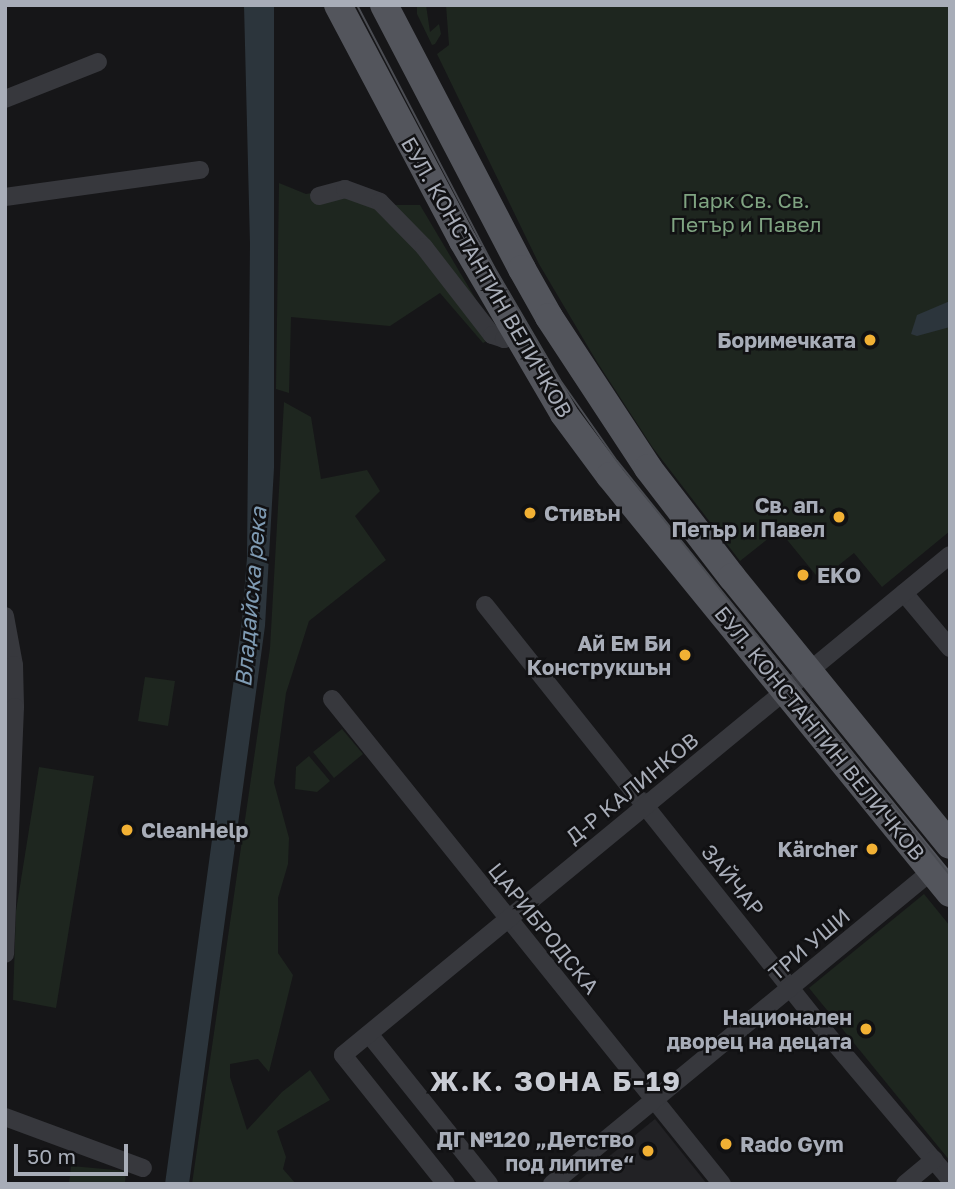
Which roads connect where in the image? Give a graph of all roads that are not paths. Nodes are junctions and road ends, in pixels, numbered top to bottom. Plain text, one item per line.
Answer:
1 (338, 5) edge
2 (384, 5) edge
3 (98, 62) dead end
4 (5, 99) edge
5 (200, 170) dead end
6 (318, 196) dead end
7 (5, 197) edge
8 (515, 334) junction
9 (950, 555) edge
10 (904, 593) junction
11 (485, 605) dead end
12 (5, 616) edge
13 (950, 648) edge
14 (809, 673) junction
15 (786, 692) junction
16 (332, 699) dead end
17 (645, 807) junction
18 (950, 845) edge
19 (941, 882) edge
20 (507, 920) junction
21 (5, 954) edge
22 (791, 988) junction
23 (369, 1034) junction
24 (654, 1100) junction
25 (5, 1117) edge
26 (934, 1160) junction
27 (143, 1168) dead end
28 (950, 1179) edge
29 (446, 1184) edge
30 (489, 1184) edge
31 (552, 1184) edge
32 (722, 1184) edge
33 (905, 1184) edge

1 - 8 main road, БУЛ. КОНСТАНТИН ВЕЛИЧКОВ
2 - 14 main road, БУЛ. КОНСТАНТИН ВЕЛИЧКОВ
3 - 4 street
5 - 7 street
6 - 8 street
8 - 15 main road, БУЛ. КОНСТАНТИН ВЕЛИЧКОВ
9 - 10 street, Д-Р КАЛИНКОВ
10 - 13 street
10 - 14 street, Д-Р КАЛИНКОВ
11 - 17 street, ЗАЙЧАР
12 - 21 street
14 - 15 street, Д-Р КАЛИНКОВ
14 - 18 main road, БУЛ. КОНСТАНТИН ВЕЛИЧКОВ
15 - 17 street, Д-Р КАЛИНКОВ
15 - 19 main road, БУЛ. КОНСТАНТИН ВЕЛИЧКОВ
16 - 20 street, ЦАРИБРОДСКА
17 - 20 street, Д-Р КАЛИНКОВ
17 - 22 street, ЗАЙЧАР
19 - 22 street, ТРИ УШИ
20 - 23 street, Д-Р КАЛИНКОВ
20 - 24 street, ЦАРИБРОДСКА
22 - 24 street, ТРИ УШИ
22 - 26 street, ЗАЙЧАР
23 - 29 street, Д-Р КАЛИНКОВ
23 - 30 street
24 - 31 street, ТРИ УШИ
24 - 32 street, ЦАРИБРОДСКА
25 - 27 street
26 - 28 street, ЗАЙЧАР
26 - 33 street

